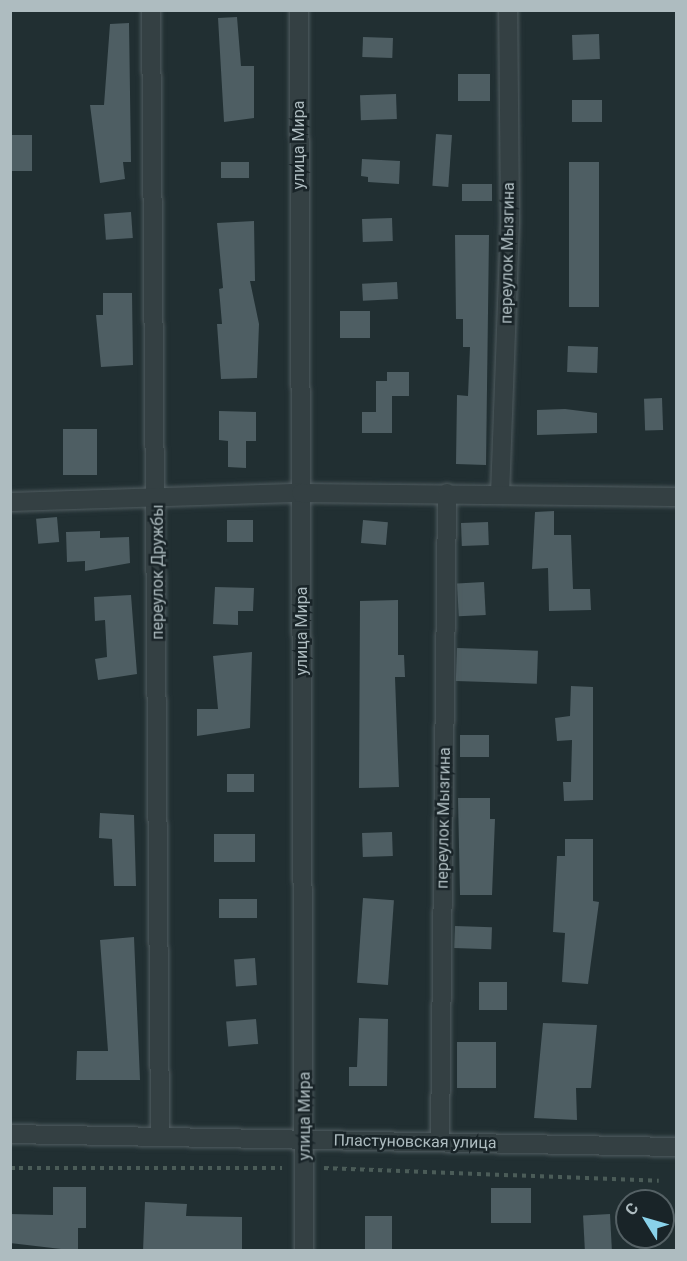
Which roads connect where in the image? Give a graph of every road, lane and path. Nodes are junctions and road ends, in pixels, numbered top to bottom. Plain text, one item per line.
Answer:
1 (152, 10) edge
2 (299, 10) edge
3 (508, 10) edge
4 (301, 493) junction
5 (447, 494) junction
6 (500, 495) junction
7 (158, 496) junction
8 (676, 497) edge
9 (10, 502) edge
10 (10, 1134) edge
11 (160, 1134) junction
12 (305, 1140) junction
13 (440, 1142) junction
14 (676, 1147) edge
15 (10, 1168) edge
16 (282, 1168) dead end
17 (324, 1168) dead end
18 (659, 1181) dead end
19 (304, 1251) edge

1 - 7 street, переулок Дружбы
2 - 4 street, улица Мира
3 - 6 street, переулок Мызгина
4 - 5 street
4 - 7 street
4 - 12 street, улица Мира
5 - 6 street
5 - 13 street, переулок Мызгина
6 - 8 street
7 - 9 street
7 - 11 street, переулок Дружбы
10 - 11 street, Пластуновская улица
11 - 12 street, Пластуновская улица
12 - 13 street, Пластуновская улица
12 - 19 street, улица Мира
13 - 14 street, Пластуновская улица
15 - 16 path
17 - 18 path

